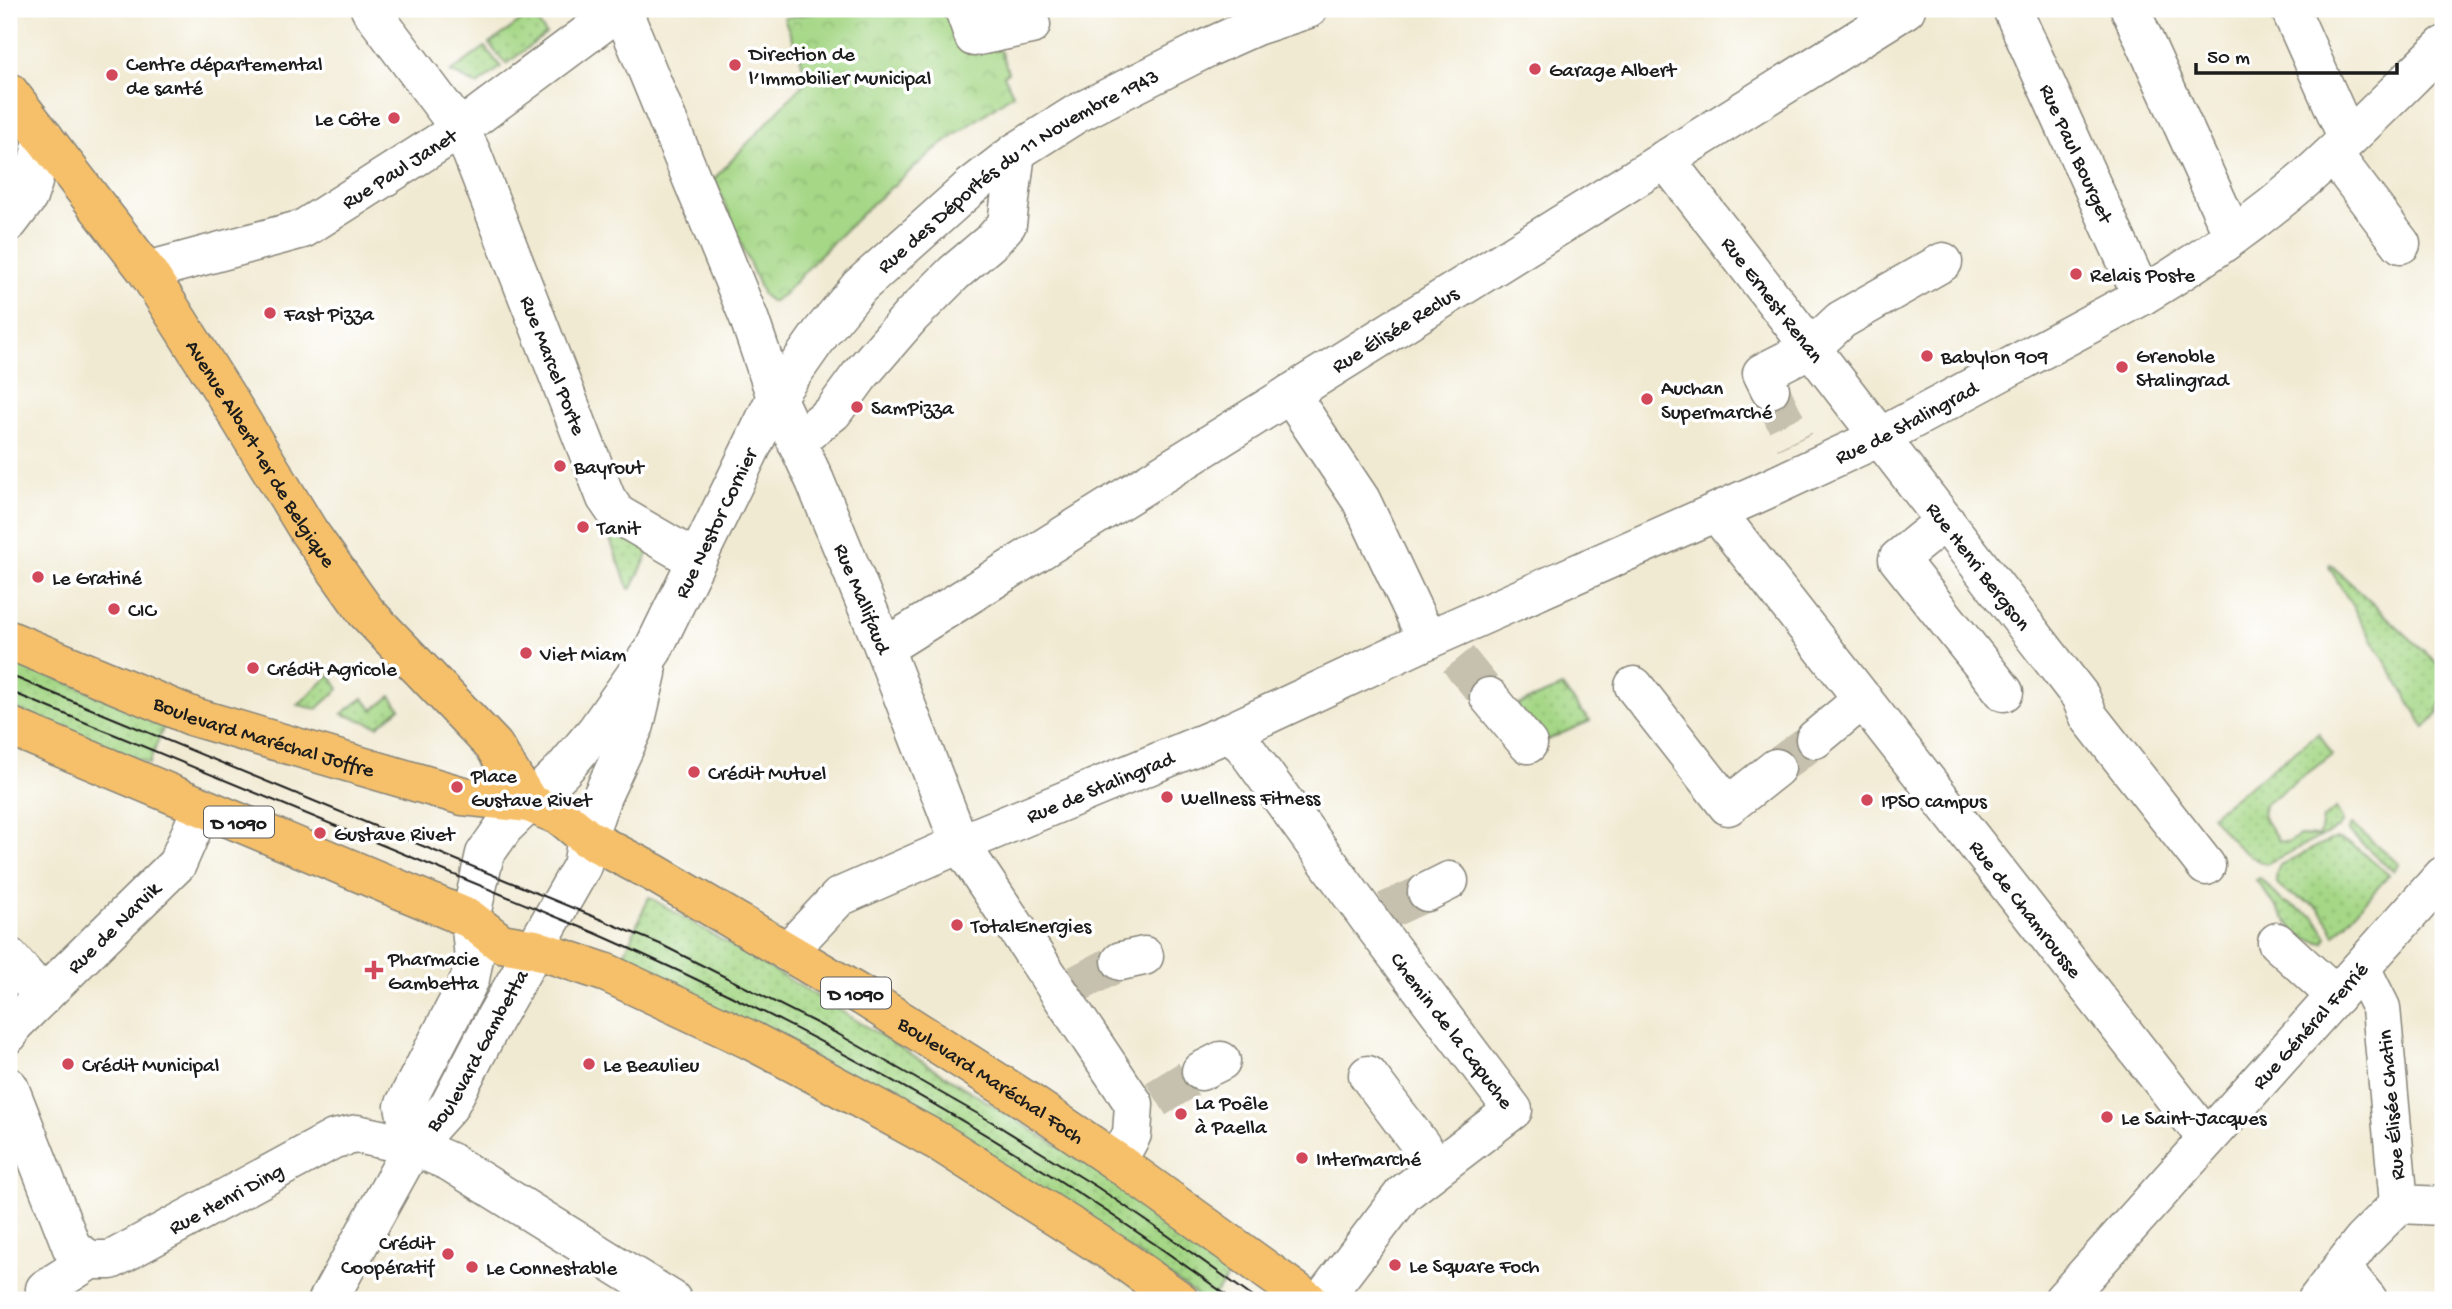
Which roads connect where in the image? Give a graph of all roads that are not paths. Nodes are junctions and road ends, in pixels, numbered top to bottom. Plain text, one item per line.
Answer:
1 (370, 9) edge
2 (621, 9) edge
3 (964, 9) edge
4 (1308, 9) edge
5 (1906, 9) edge
6 (2012, 9) edge
7 (2130, 9) edge
8 (2290, 9) edge
9 (1031, 25) dead end
10 (2443, 46) edge
11 (9, 92) edge
12 (460, 129) junction
13 (44, 137) junction
14 (2340, 147) junction
15 (1016, 152) junction
16 (1665, 159) junction
17 (9, 222) edge
18 (2232, 236) junction
19 (2400, 244) dead end
20 (1943, 262) dead end
21 (148, 271) junction
22 (2142, 296) junction
23 (1811, 348) junction
24 (1770, 389) tunnel mouth
25 (1290, 394) junction
26 (776, 397) junction
27 (1880, 437) junction
28 (797, 442) junction
29 (1717, 513) junction
30 (1945, 521) junction
31 (696, 560) junction
32 (9, 640) edge
33 (1442, 644) junction
34 (884, 648) junction
35 (653, 650) junction
36 (1634, 686) dead end
37 (2004, 692) dead end
38 (1489, 697) tunnel mouth
39 (1863, 699) junction
40 (9, 726) edge
41 (1228, 733) junction
42 (1815, 739) tunnel mouth
43 (1528, 744) dead end
44 (1776, 768) tunnel mouth
45 (529, 803) junction
46 (202, 807) junction
47 (587, 838) junction
48 (960, 844) junction
49 (2206, 866) dead end
50 (2443, 876) edge
51 (470, 919) junction
52 (2277, 942) dead end
53 (535, 949) junction
54 (787, 952) junction
55 (9, 957) edge
56 (2361, 968) junction
57 (43, 996) junction
58 (2336, 996) junction
59 (9, 1034) edge
60 (1368, 1075) dead end
61 (9, 1087) edge
62 (2207, 1139) junction
63 (413, 1146) junction
64 (1118, 1162) junction
65 (1437, 1167) junction
66 (2399, 1205) junction
67 (2443, 1206) edge
68 (90, 1260) junction
69 (2342, 1268) junction
70 (45, 1289) dead end
71 (1165, 1296) edge
72 (328, 1300) edge
73 (673, 1300) edge
74 (1308, 1300) edge
75 (1322, 1300) edge
76 (2063, 1300) edge
77 (2317, 1300) edge
78 (2368, 1300) edge

1 - 12 street, Rue Marcel Porte
2 - 12 street, Rue Paul Janet
2 - 26 street, Rue Mallifaud
3 - 9 street
4 - 15 street, Rue des Déportés du 11 Novembre 1943
5 - 16 street, Rue Élisée Reclus
6 - 22 street, Rue Paul Bourget
7 - 18 street
8 - 14 street
10 - 14 street, Rue de Stalingrad
11 - 13 main road, Avenue Albert 1er de Belgique
12 - 21 street, Rue Paul Janet
12 - 31 street, Rue Marcel Porte
13 - 17 street
13 - 21 main road, Avenue Albert 1er de Belgique
14 - 18 street, Rue de Stalingrad
14 - 19 street
15 - 26 street, Rue des Déportés du 11 Novembre 1943
15 - 28 street
16 - 23 street, Rue Ernest Renan
16 - 25 street, Rue Élisée Reclus
18 - 22 street, Rue de Stalingrad
20 - 23 street
21 - 45 main road, Avenue Albert 1er de Belgique
22 - 27 street, Rue de Stalingrad
23 - 24 street
23 - 27 street, Rue Ernest Renan
25 - 33 street
25 - 34 street, Rue Élisée Reclus
26 - 28 street, Rue Mallifaud
26 - 31 street, Rue Nestor Cornier
27 - 29 street, Rue de Stalingrad
27 - 30 street, Rue Henri Bergson
28 - 34 street, Rue Mallifaud
29 - 33 street, Rue de Stalingrad
29 - 39 street, Rue de Chamrousse
30 - 37 street
30 - 49 street, Rue Henri Bergson
31 - 35 street, Rue Nestor Cornier
32 - 45 main road, Boulevard Maréchal Joffre / D 1090
33 - 41 street, Rue de Stalingrad
34 - 48 street, Rue Mallifaud
35 - 45 street, Rue Nestor Cornier
35 - 47 street, Rue Nestor Cornier
36 - 44 street
38 - 43 street
39 - 42 street
39 - 62 street, Rue de Chamrousse
40 - 46 main road, D 1090
41 - 48 street, Rue de Stalingrad
41 - 65 street, Chemin de la Capuche
45 - 47 main road, D 1090
45 - 51 street
46 - 51 main road, D 1090
46 - 57 street, Rue de Narvik
47 - 53 street
47 - 54 main road, Boulevard Maréchal Foch / D 1090
48 - 54 street, Rue de Stalingrad
48 - 64 street, Rue Mallifaud
50 - 56 street, Rue Général Ferrié
51 - 53 main road, D 1090
51 - 63 street, Boulevard Gambetta
52 - 58 street
53 - 63 street, Boulevard Gambetta
53 - 71 main road, D 1090
54 - 64 main road, Boulevard Maréchal Foch / D 1090
55 - 57 street
56 - 58 street, Rue Général Ferrié
56 - 66 street, Rue Élisée Chatin
57 - 59 street, Rue de Narvik
58 - 62 street, Rue Général Ferrié
60 - 65 street
61 - 68 street
62 - 76 street, Rue Général Ferrié
63 - 68 street, Rue Henri Ding
63 - 72 street, Boulevard Gambetta
63 - 73 street, Rue Henri Ding
64 - 74 main road, Boulevard Maréchal Foch / D 1090
65 - 75 street, Chemin de la Capuche
66 - 67 street
66 - 69 street, Rue Élisée Chatin
68 - 70 street, Rue Henri Ding
69 - 77 street, Rue Élisée Chatin
69 - 78 street

